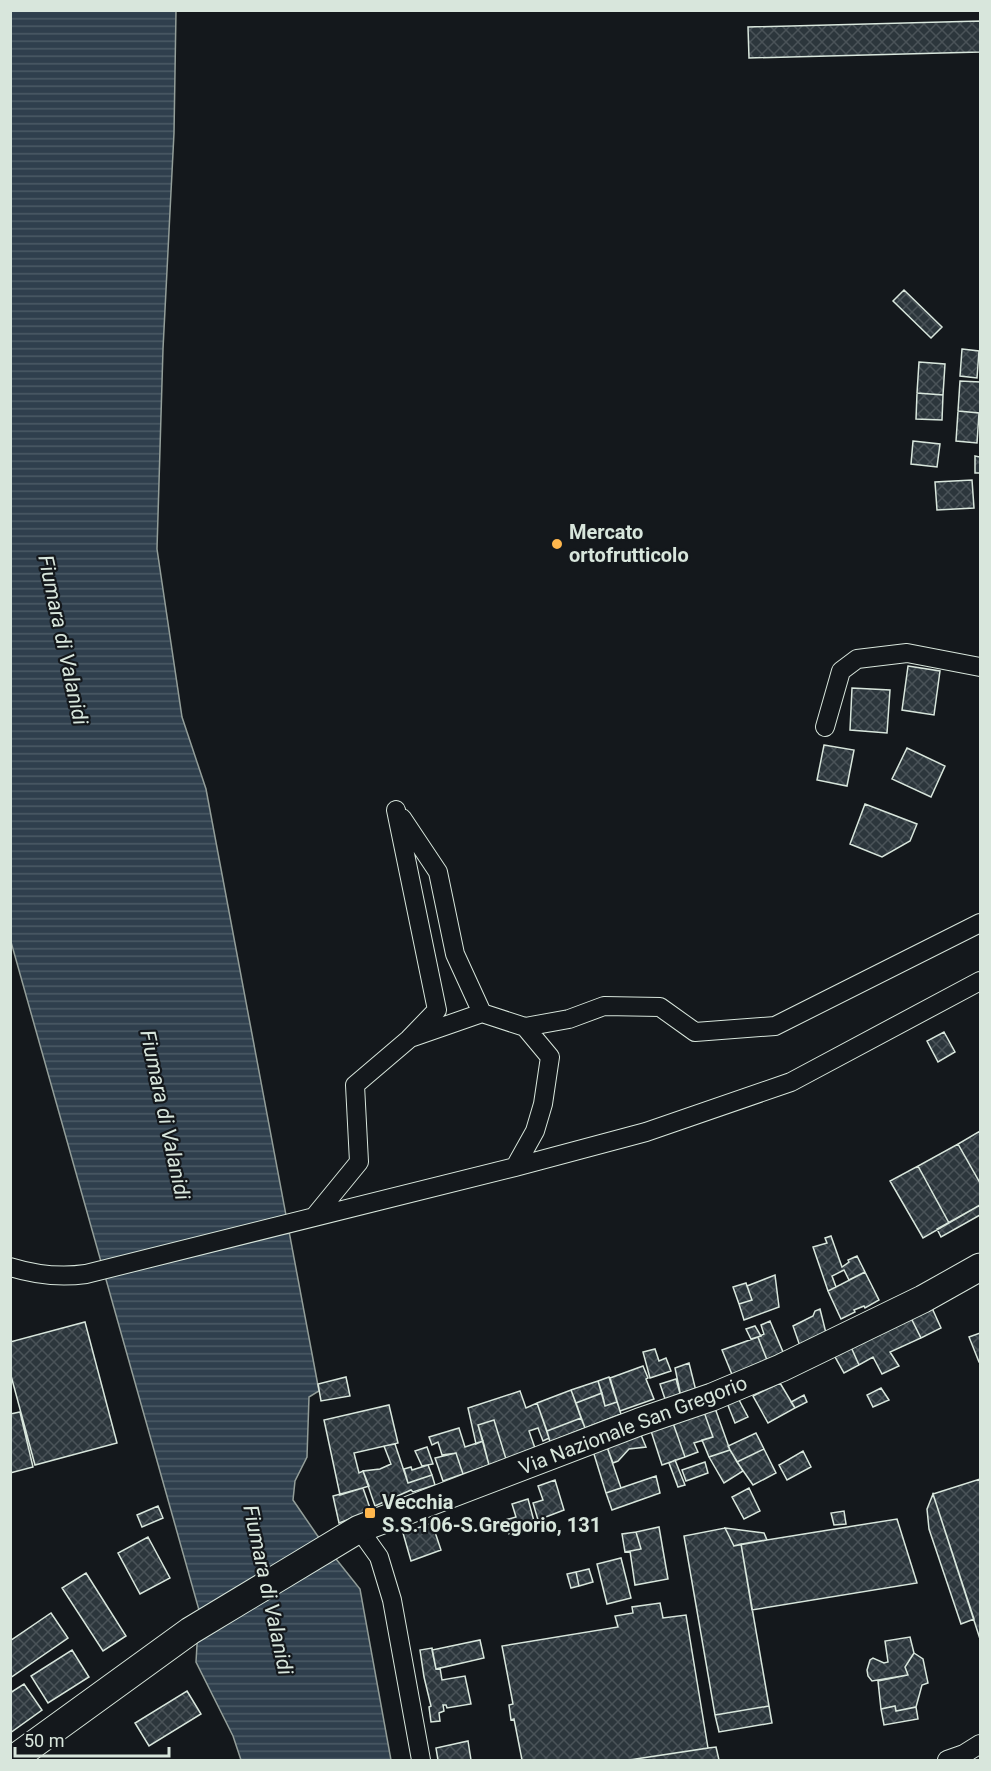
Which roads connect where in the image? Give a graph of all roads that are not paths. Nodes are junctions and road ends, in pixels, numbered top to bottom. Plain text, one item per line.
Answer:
1 (981, 667) edge
2 (825, 727) dead end
3 (981, 922) edge
4 (981, 981) edge
5 (482, 1013) junction
6 (525, 1027) junction
7 (409, 1039) junction
8 (515, 1167) junction
9 (314, 1217) junction
10 (10, 1267) edge
11 (981, 1267) edge
12 (348, 1535) junction
13 (981, 1744) edge
14 (12, 1761) edge
15 (421, 1761) edge
16 (947, 1761) edge

1 - 2 street
3 - 6 street
4 - 8 street
5 - 6 street
5 - 7 street
5 - 7 street
6 - 8 street
7 - 9 street
8 - 9 street
9 - 10 street
11 - 12 street, Via Nazionale San Gregorio
12 - 14 street, Via Nazionale San Gregorio
12 - 15 street
13 - 16 street

